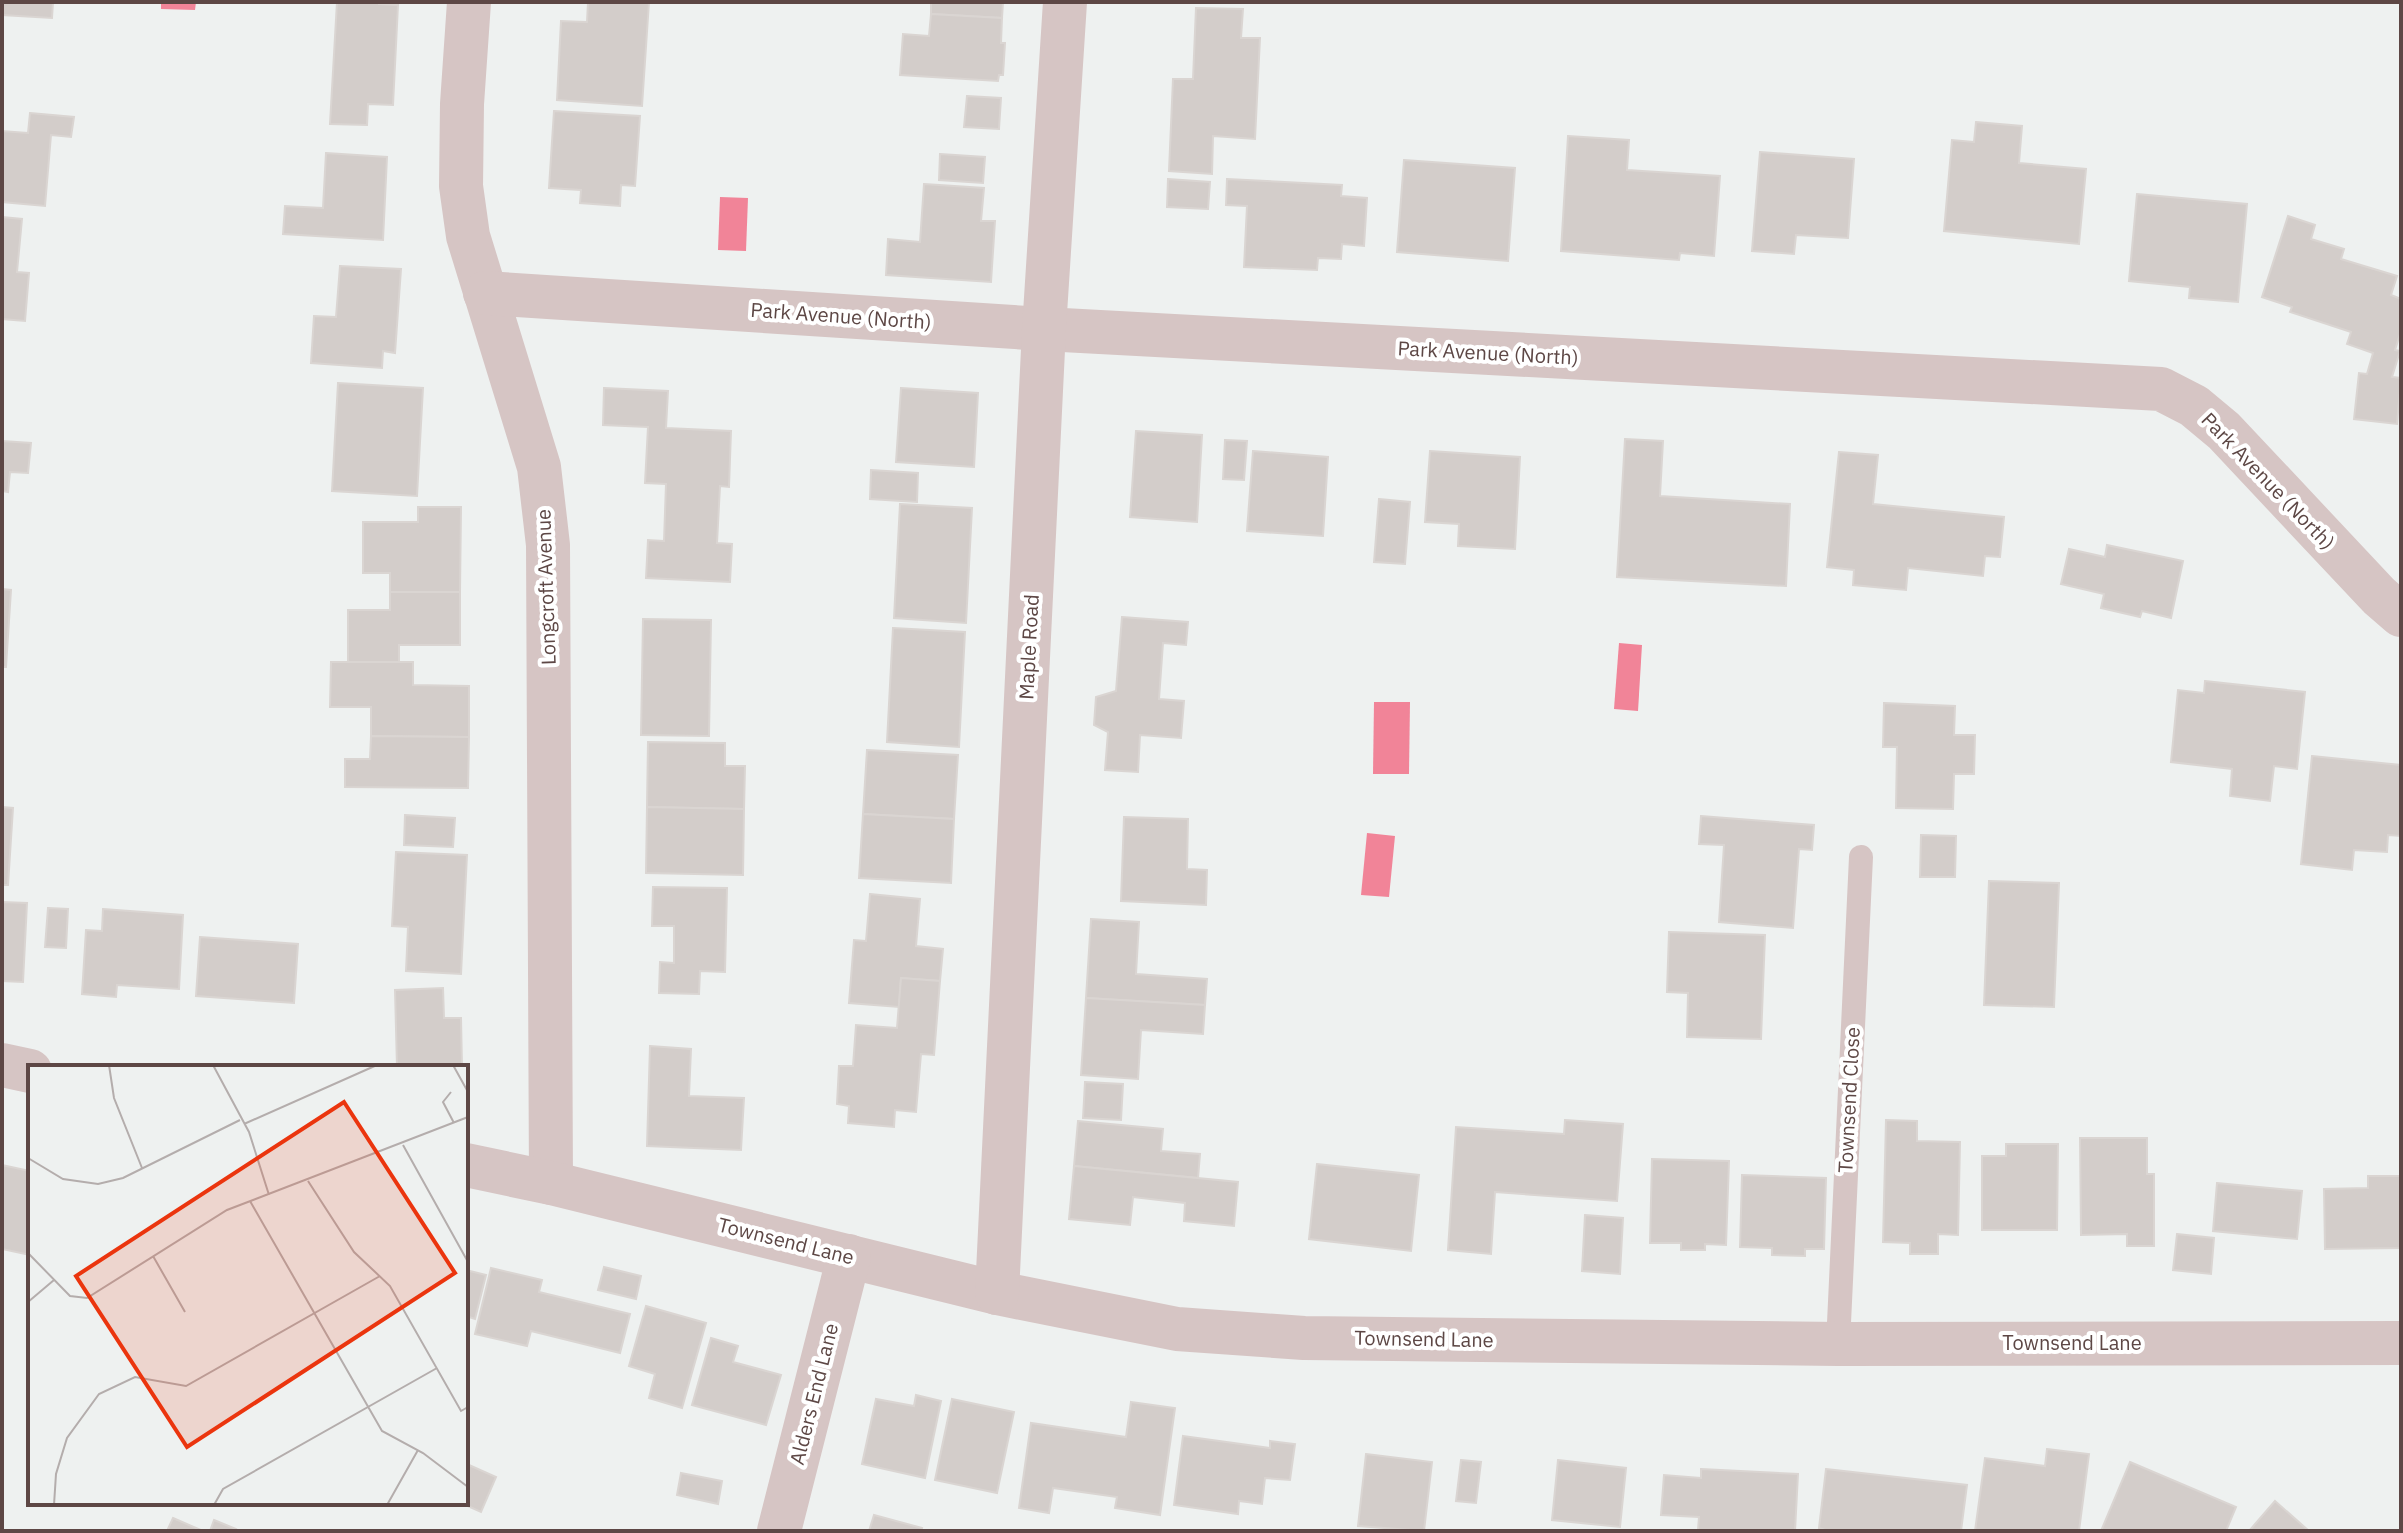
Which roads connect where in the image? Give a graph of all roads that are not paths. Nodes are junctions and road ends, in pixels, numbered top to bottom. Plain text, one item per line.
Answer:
1 (469, 2) edge
2 (1065, 2) edge
3 (485, 293) junction
4 (1044, 329) junction
5 (2401, 615) edge
6 (1861, 857) dead end
7 (2, 1065) edge
8 (28, 1071) edge
9 (468, 1165) edge
10 (551, 1183) junction
11 (849, 1256) junction
12 (997, 1293) junction
13 (2401, 1343) edge
14 (1838, 1344) junction
15 (779, 1531) edge

1 - 3 street, Longcroft Avenue
2 - 4 street, Maple Road
3 - 4 street, Park Avenue (North)
3 - 10 street, Longcroft Avenue
4 - 5 street, Park Avenue (North)
4 - 12 street, Maple Road
6 - 14 lane, Townsend Close
7 - 8 street
9 - 10 street, Townsend Lane
10 - 11 street, Townsend Lane
11 - 12 street, Townsend Lane
11 - 15 street, Alders End Lane
12 - 14 street, Townsend Lane
13 - 14 street, Townsend Lane

